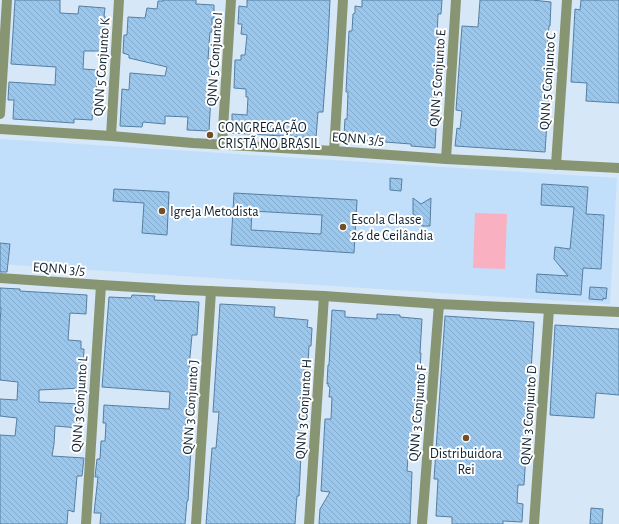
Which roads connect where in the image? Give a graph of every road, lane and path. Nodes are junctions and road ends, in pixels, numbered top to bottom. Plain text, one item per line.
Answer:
1 (7, 0) edge
2 (119, 0) edge
3 (231, 0) edge
4 (343, 0) edge
5 (456, 0) edge
6 (567, 0) edge
7 (0, 114) edge
8 (0, 129) edge
9 (110, 136) junction
10 (222, 145) junction
11 (334, 151) junction
12 (446, 158) junction
13 (556, 165) junction
14 (619, 168) edge
15 (0, 278) edge
16 (101, 286) junction
17 (211, 291) junction
18 (324, 296) junction
19 (439, 304) junction
20 (549, 309) junction
21 (619, 312) edge
22 (86, 524) edge
23 (196, 524) edge
24 (309, 524) edge
25 (422, 524) edge
26 (534, 524) edge

1 - 7 street
2 - 9 street, QNN 5 Conjunto K
3 - 10 street, QNN 5 Conjunto I
4 - 11 street
5 - 12 street, QNN 5 Conjunto E
6 - 13 street, QNN 5 Conjunto C
8 - 9 street, EQNN 3/5
9 - 10 street, EQNN 3/5
10 - 11 street, EQNN 3/5
11 - 12 street, EQNN 3/5
12 - 13 street, EQNN 3/5
13 - 14 street, EQNN 3/5
15 - 16 street, EQNN 3/5
16 - 17 street, EQNN 3/5
16 - 22 street, QNN 3 Conjunto L
17 - 18 street, EQNN 3/5
17 - 23 street, QNN 3 Conjunto J
18 - 19 street, EQNN 3/5
18 - 24 street, QNN 3 Conjunto H
19 - 20 street, EQNN 3/5
19 - 25 street, QNN 3 Conjunto F
20 - 21 street, EQNN 3/5
20 - 26 street, QNN 3 Conjunto D

